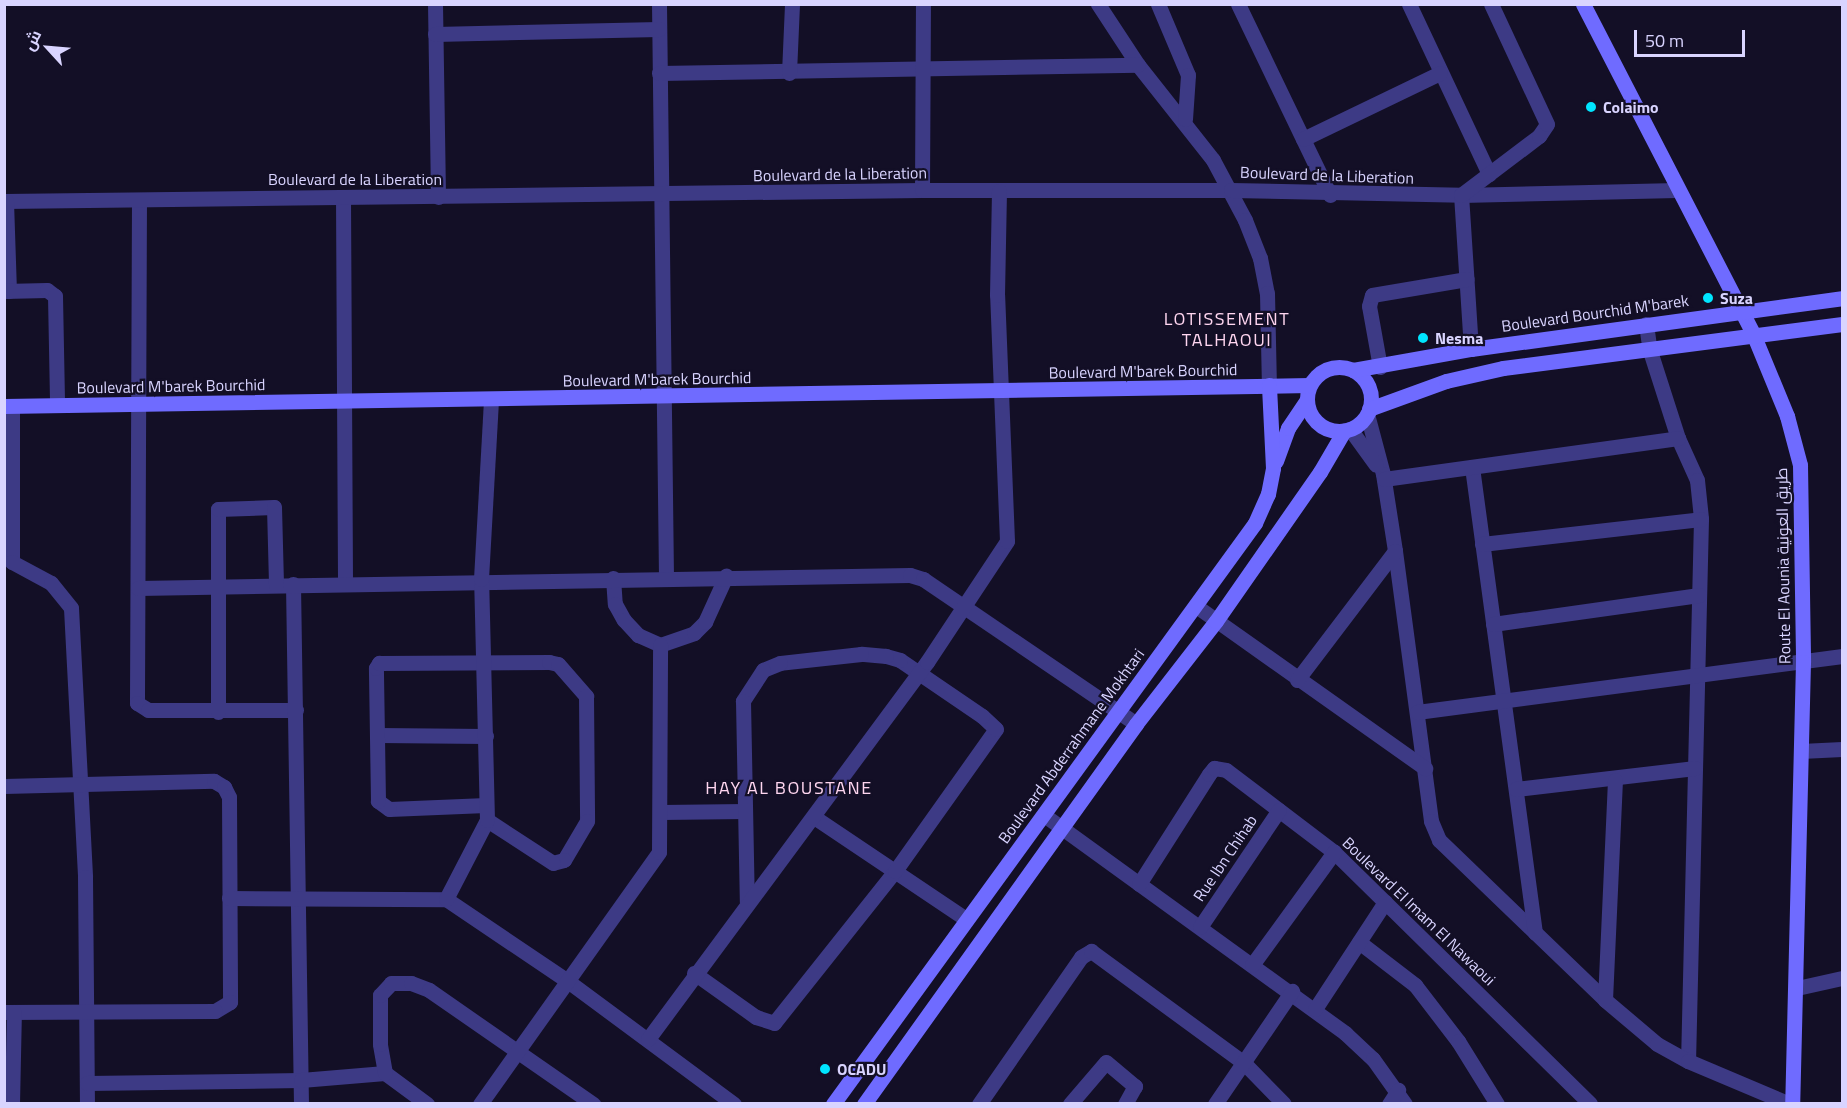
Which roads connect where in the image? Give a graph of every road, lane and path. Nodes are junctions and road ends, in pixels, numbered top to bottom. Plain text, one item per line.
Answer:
1 (435, 4) edge
2 (659, 4) edge
3 (792, 4) edge
4 (923, 4) edge
5 (1098, 4) edge
6 (1158, 4) edge
7 (1238, 4) edge
8 (1409, 4) edge
9 (1491, 4) edge
10 (1583, 4) edge
11 (659, 29) junction
12 (435, 34) junction
13 (1138, 65) junction
14 (922, 71) junction
15 (659, 73) junction
16 (789, 73) junction
17 (1440, 73) junction
18 (1185, 119) junction
19 (1303, 139) junction
20 (1489, 174) junction
21 (922, 190) junction
22 (1231, 190) junction
23 (1677, 190) junction
24 (999, 191) junction
25 (1330, 195) junction
26 (1461, 195) junction
27 (664, 196) junction
28 (342, 197) junction
29 (438, 197) junction
30 (139, 200) junction
31 (5, 201) edge
32 (1467, 279) junction
33 (7, 291) edge
34 (1842, 298) edge
35 (1740, 310) junction
36 (1646, 324) junction
37 (1842, 324) edge
38 (1754, 336) junction
39 (1498, 345) junction
40 (1471, 349) junction
41 (1650, 351) junction
42 (1380, 367) junction
43 (1503, 368) junction
44 (1353, 370) junction
45 (1269, 386) junction
46 (1002, 392) junction
47 (1309, 393) junction
48 (663, 397) junction
49 (491, 400) junction
50 (346, 402) junction
51 (139, 403) junction
52 (57, 405) junction
53 (8, 406) edge
54 (1368, 412) junction
55 (1347, 430) junction
56 (1678, 438) junction
57 (1473, 466) junction
58 (1273, 468) junction
59 (1383, 477) junction
60 (1701, 519) junction
61 (1482, 544) junction
62 (1395, 551) junction
63 (8, 564) edge
64 (726, 576) junction
65 (666, 577) junction
66 (613, 578) junction
67 (482, 579) junction
68 (345, 583) junction
69 (292, 584) junction
70 (276, 585) junction
71 (218, 586) junction
72 (138, 588) junction
73 (1700, 596) junction
74 (1196, 606) junction
75 (964, 608) junction
76 (1216, 621) junction
77 (1493, 624) junction
78 (660, 645) junction
79 (1842, 656) edge
80 (484, 662) junction
81 (1803, 662) junction
82 (918, 674) junction
83 (1698, 676) junction
84 (1297, 680) junction
85 (1504, 701) junction
86 (296, 710) junction
87 (218, 712) junction
88 (1119, 712) junction
89 (1417, 712) junction
90 (1136, 724) junction
91 (378, 735) junction
92 (486, 736) junction
93 (1842, 749) edge
94 (1802, 751) junction
95 (1425, 768) junction
96 (1695, 768) junction
97 (1616, 780) junction
98 (80, 784) junction
99 (4, 786) edge
100 (1516, 789) junction
101 (1279, 810) junction
102 (745, 811) junction
103 (661, 812) junction
104 (487, 813) junction
105 (1044, 815) junction
106 (814, 817) junction
107 (1062, 829) junction
108 (1334, 852) junction
109 (895, 871) junction
110 (1139, 884) junction
111 (299, 897) junction
112 (229, 898) junction
113 (446, 899) junction
114 (747, 902) junction
115 (1385, 902) junction
116 (966, 919) junction
117 (1200, 927) junction
118 (1536, 933) junction
119 (1359, 942) junction
120 (1252, 964) junction
121 (694, 974) junction
122 (1842, 978) edge
123 (569, 982) junction
124 (1797, 988) junction
125 (1292, 991) junction
126 (1605, 1000) junction
127 (1314, 1009) junction
128 (9, 1012) edge
129 (88, 1014) junction
130 (648, 1039) junction
131 (520, 1050) junction
132 (1688, 1061) junction
133 (1244, 1064) junction
134 (385, 1073) junction
135 (301, 1080) junction
136 (87, 1083) junction
137 (1401, 1097) edge
138 (12, 1104) edge
139 (87, 1104) edge
140 (301, 1104) edge
141 (427, 1104) edge
142 (480, 1104) edge
143 (593, 1104) edge
144 (734, 1104) edge
145 (833, 1104) edge
146 (864, 1104) edge
147 (980, 1104) edge
148 (1070, 1104) edge
149 (1125, 1104) edge
150 (1215, 1104) edge
151 (1284, 1104) edge
152 (1389, 1104) edge
153 (1497, 1104) edge
154 (1590, 1104) edge
155 (1791, 1104) edge

1 - 12 street
2 - 11 street
3 - 16 street
4 - 14 street
5 - 13 street
6 - 18 street
7 - 19 street
8 - 17 street
9 - 20 street
10 - 23 main road, Route El Aounia طريق العونية
11 - 12 street
11 - 15 street
12 - 29 street
13 - 14 street
13 - 18 street
14 - 16 street
14 - 21 street
15 - 16 street
15 - 27 street
17 - 19 street
17 - 20 street
18 - 22 street
19 - 25 street
20 - 26 street
21 - 24 street, Boulevard de la Liberation
21 - 27 street, Boulevard de la Liberation
22 - 24 street, Boulevard de la Liberation
22 - 25 street, Boulevard de la Liberation
22 - 45 street
23 - 26 street, Boulevard de la Liberation
23 - 35 main road, Route El Aounia طريق العونية
24 - 46 street
25 - 26 street, Boulevard de la Liberation
26 - 32 street
27 - 29 street, Boulevard de la Liberation
27 - 48 street
28 - 29 street, Boulevard de la Liberation
28 - 30 street, Boulevard de la Liberation
28 - 50 street
30 - 31 street, Boulevard de la Liberation
30 - 51 street
31 - 33 street
32 - 40 street
32 - 42 street
33 - 52 street
34 - 35 main road, Boulevard Bourchid M'barek
35 - 36 main road, Boulevard Bourchid M'barek
35 - 38 main road, Route El Aounia طريق العونية
36 - 39 main road, Boulevard Bourchid M'barek
36 - 41 street
37 - 38 main road
38 - 41 main road
38 - 81 main road, Route El Aounia طريق العونية
39 - 40 main road, Boulevard Bourchid M'barek
39 - 43 main road
40 - 42 main road, Boulevard Bourchid M'barek
41 - 43 main road
41 - 56 street
42 - 44 main road, Boulevard Bourchid M'barek
43 - 54 main road
44 - 47 main road
44 - 54 main road
45 - 46 main road, Boulevard M'barek Bourchid
45 - 47 main road, Boulevard M'barek Bourchid
45 - 58 main road, Boulevard Abderrahmane Mokhtari
46 - 48 main road, Boulevard M'barek Bourchid
46 - 75 street
47 - 55 main road
47 - 58 main road
48 - 49 main road, Boulevard M'barek Bourchid
48 - 65 street
49 - 50 main road, Boulevard M'barek Bourchid
49 - 67 street
50 - 51 main road, Boulevard M'barek Bourchid
50 - 68 street
51 - 52 main road, Boulevard M'barek Bourchid
51 - 72 street
52 - 53 main road, Boulevard M'barek Bourchid
53 - 63 street
54 - 55 main road
54 - 59 street
55 - 59 street
55 - 76 main road
56 - 57 street
56 - 60 street
57 - 59 street
57 - 61 street
58 - 74 main road, Boulevard Abderrahmane Mokhtari
59 - 62 street
60 - 61 street
60 - 73 street
61 - 77 street
62 - 84 street
62 - 89 street
63 - 98 street
64 - 65 street
64 - 75 street
64 - 78 street
65 - 66 street
66 - 67 street
66 - 78 street
67 - 68 street
67 - 80 street
68 - 69 street
69 - 70 street
69 - 86 street
70 - 71 street
70 - 71 street
71 - 72 street
71 - 87 street
72 - 87 street
73 - 77 street
73 - 83 street
74 - 76 street
74 - 88 main road, Boulevard Abderrahmane Mokhtari
75 - 82 street
75 - 88 street
76 - 84 street
76 - 90 main road
77 - 85 street
78 - 103 street
79 - 81 street
80 - 91 street
80 - 92 street
80 - 104 street
81 - 83 street
81 - 94 main road, Route El Aounia طريق العونية
82 - 102 street
82 - 106 street
82 - 109 street
83 - 85 street
83 - 96 street
84 - 95 street
85 - 89 street
85 - 100 street
86 - 87 street
86 - 111 street
88 - 90 street
88 - 105 main road, Boulevard Abderrahmane Mokhtari
89 - 95 street
90 - 107 main road
91 - 92 street
91 - 104 street
92 - 104 street
93 - 94 street
94 - 124 main road, Route El Aounia طريق العونية
95 - 118 street
96 - 97 street
96 - 132 street
97 - 100 street
97 - 126 street
98 - 99 street
98 - 112 street
98 - 129 street
100 - 118 street
101 - 108 street, Boulevard El Imam El Nawaoui
101 - 110 street, Boulevard El Imam El Nawaoui
101 - 117 street, Rue Ibn Chihab
102 - 103 street
102 - 114 street
103 - 123 street
104 - 113 street
105 - 107 street
105 - 116 main road, Boulevard Abderrahmane Mokhtari
106 - 109 street
106 - 114 street
107 - 110 street
107 - 146 main road
108 - 115 street, Boulevard El Imam El Nawaoui
108 - 120 street
109 - 116 street
109 - 121 street
110 - 117 street
111 - 112 street
111 - 113 street
111 - 135 street
112 - 129 street
113 - 123 street
114 - 121 street
115 - 119 street
115 - 154 street, Boulevard El Imam El Nawaoui
116 - 145 main road, Boulevard Abderrahmane Mokhtari
117 - 120 street
118 - 126 street
119 - 127 street
119 - 153 street
120 - 125 street
121 - 130 street
122 - 124 street
123 - 130 street
123 - 131 street
124 - 155 main road, Route El Aounia طريق العونية
125 - 127 street
125 - 133 street
126 - 132 street
127 - 137 street
128 - 129 street
128 - 138 street
129 - 136 street
130 - 144 street
131 - 134 street
131 - 142 street
131 - 143 street
132 - 155 street
133 - 147 street
133 - 150 street
133 - 151 street
134 - 135 street
134 - 141 street
135 - 136 street
135 - 140 street
136 - 139 street
137 - 152 street
148 - 149 street

